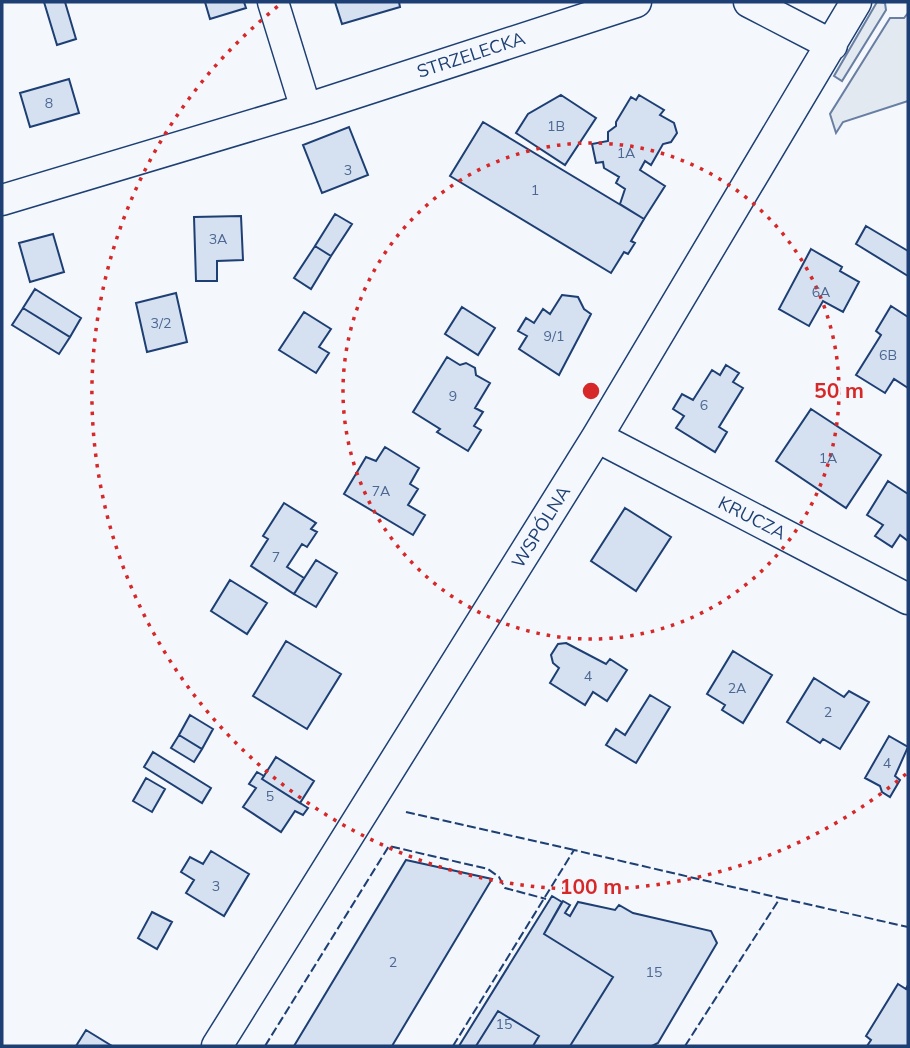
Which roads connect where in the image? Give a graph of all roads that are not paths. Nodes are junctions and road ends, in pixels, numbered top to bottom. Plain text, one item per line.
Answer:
1 (273, 2) edge
2 (636, 2) edge
3 (750, 2) edge
4 (856, 2) edge
5 (832, 45) junction
6 (306, 108) junction
7 (2, 200) edge
8 (597, 438) junction
9 (908, 599) edge
10 (217, 1046) edge

1 - 6 street
2 - 6 street, STRZELECKA
3 - 5 street
4 - 5 street, WSPÓLNA
5 - 8 street, WSPÓLNA
6 - 7 street, STRZELECKA
8 - 9 street, KRUCZA
8 - 10 street, WSPÓLNA

